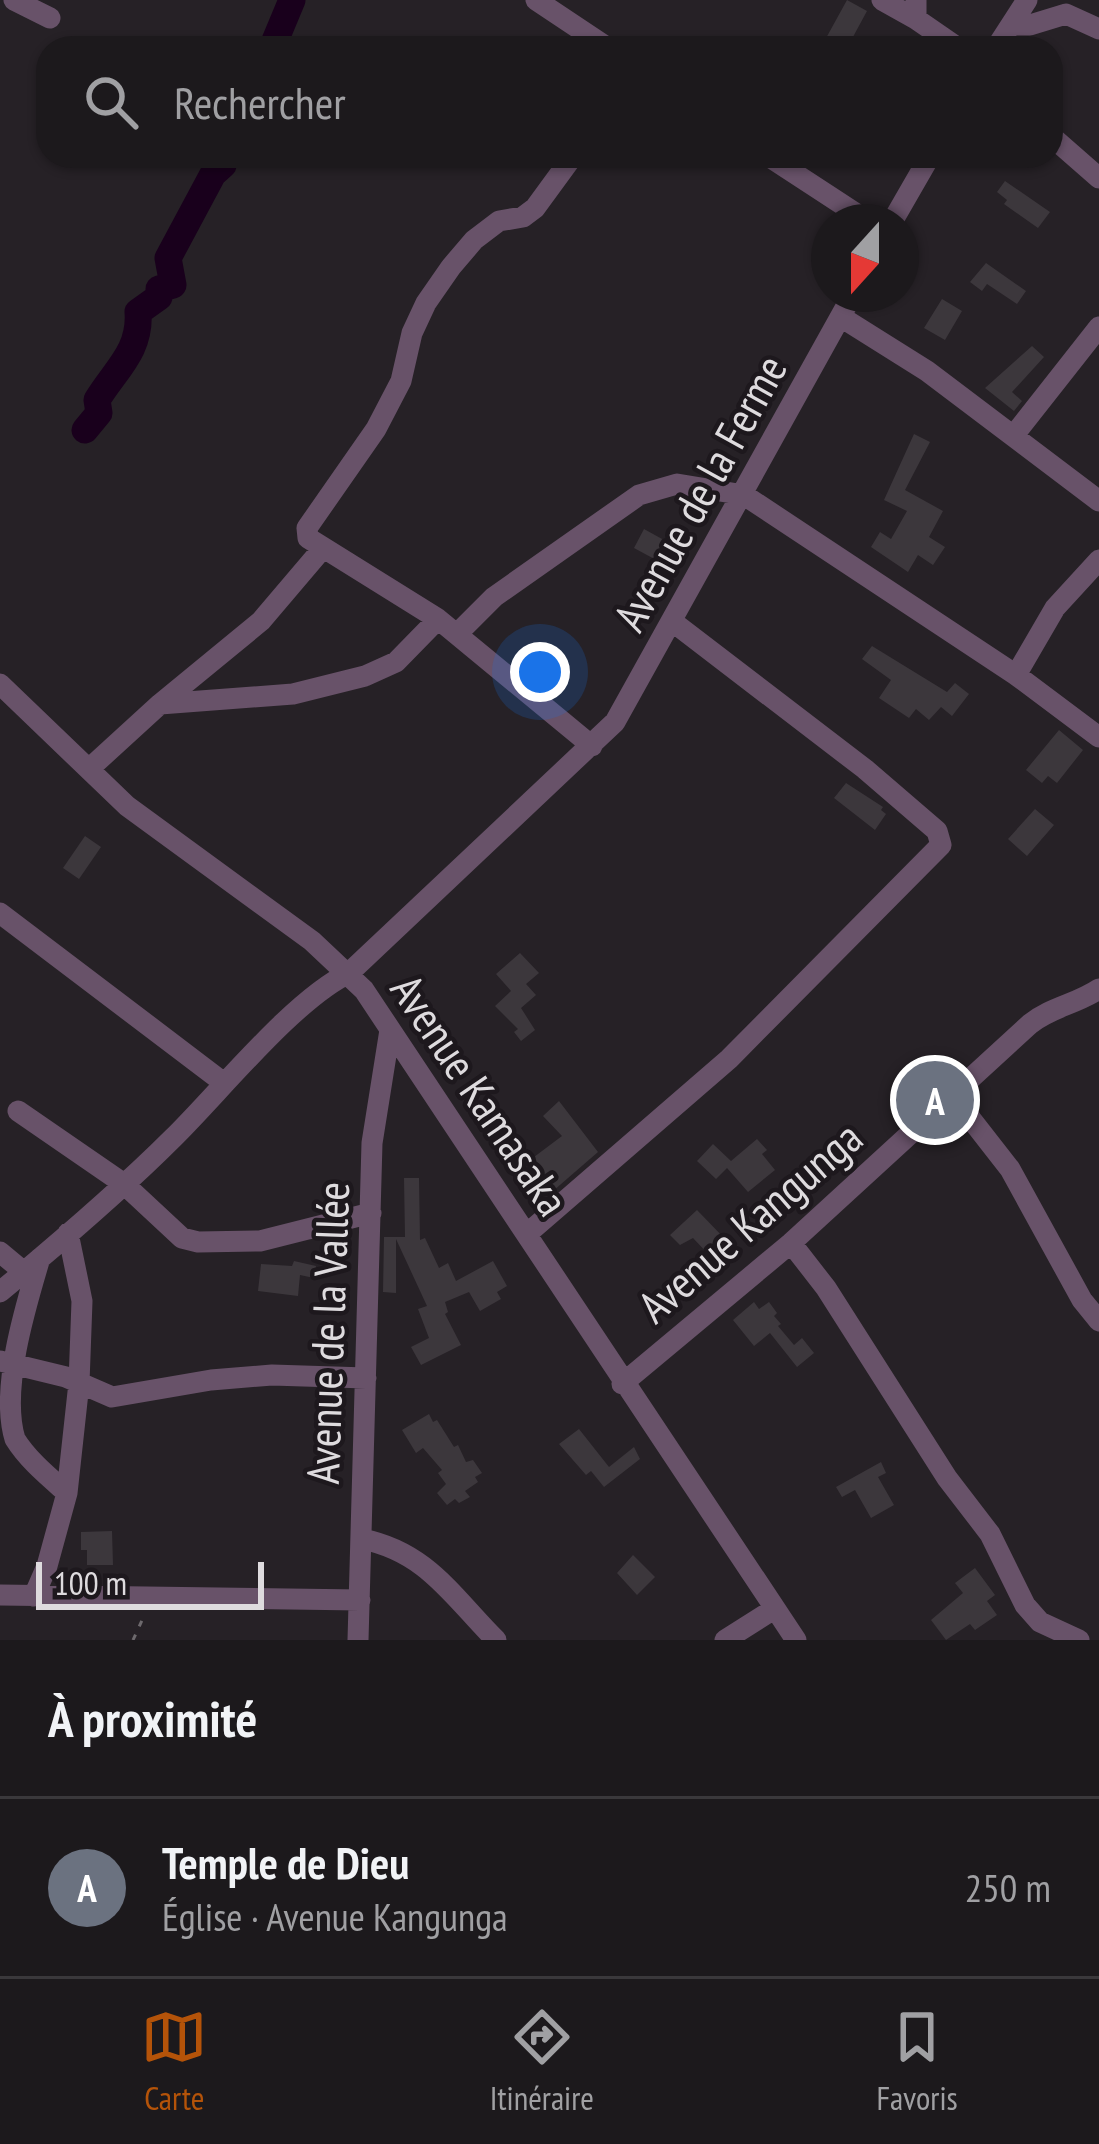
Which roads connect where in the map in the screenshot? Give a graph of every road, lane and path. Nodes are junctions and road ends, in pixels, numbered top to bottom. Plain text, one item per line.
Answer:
1 (14, 0) edge
2 (536, 0) edge
3 (883, 0) edge
4 (1027, 0) edge
5 (916, 10) edge
6 (50, 18) dead end
7 (1010, 26) junction
8 (1099, 29) edge
9 (590, 36) edge
10 (945, 36) edge
11 (1004, 36) edge
12 (1063, 146) edge
13 (565, 168) edge
14 (786, 168) edge
15 (923, 168) edge
16 (1099, 178) edge
17 (841, 204) edge
18 (902, 204) edge
19 (844, 312) edge
20 (841, 317) junction
21 (1099, 327) edge
22 (1014, 435) junction
23 (744, 495) junction
24 (1099, 501) edge
25 (323, 548) junction
26 (1099, 560) edge
27 (438, 619) junction
28 (674, 622) junction
29 (458, 633) junction
30 (1016, 675) junction
31 (0, 684) edge
32 (160, 704) junction
33 (1099, 736) edge
34 (592, 746) junction
35 (90, 769) junction
36 (0, 913) edge
37 (349, 974) junction
38 (1099, 989) edge
39 (390, 1030) junction
40 (224, 1083) junction
41 (953, 1096) junction
42 (18, 1111) dead end
43 (124, 1184) junction
44 (371, 1213) junction
45 (68, 1233) junction
46 (528, 1233) junction
47 (790, 1243) junction
48 (0, 1252) edge
49 (32, 1265) junction
50 (0, 1292) edge
51 (1099, 1321) edge
52 (5, 1362) edge
53 (366, 1378) junction
54 (79, 1383) junction
55 (622, 1384) junction
56 (67, 1493) junction
57 (362, 1538) junction
58 (0, 1595) edge
59 (34, 1596) junction
60 (153, 1598) junction
61 (360, 1600) junction
62 (774, 1609) junction
63 (133, 1640) edge
64 (358, 1640) edge
65 (496, 1640) edge
66 (725, 1640) edge
67 (796, 1640) edge
68 (1078, 1640) edge

1 - 6 street
2 - 9 street
3 - 5 street
4 - 7 street
5 - 10 street
7 - 8 street
7 - 11 street
12 - 16 street
13 - 25 street
14 - 17 street
15 - 18 street
19 - 20 street, Avenue de la Ferme
20 - 22 street
20 - 23 street, Avenue de la Ferme
21 - 22 street
22 - 24 street
23 - 28 street, Avenue de la Ferme
23 - 29 street
23 - 30 street
25 - 27 street
25 - 32 street
26 - 30 street
27 - 29 street
27 - 32 street
28 - 34 street, Avenue de la Ferme
28 - 46 street
29 - 34 street
30 - 33 street
31 - 35 street, Avenue Kamasaka
32 - 35 street
34 - 37 street, Avenue de la Ferme
35 - 37 street, Avenue Kamasaka
36 - 40 street
37 - 39 street, Avenue Kamasaka
37 - 40 street, Avenue de la Ferme
38 - 41 street, Avenue Kangunga
39 - 44 street, Avenue de la Vallée
39 - 46 street, Avenue Kamasaka
40 - 43 street, Avenue de la Ferme
41 - 47 street, Avenue Kangunga
41 - 51 street
42 - 43 street
43 - 44 street
43 - 45 street, Avenue de la Ferme
44 - 53 street, Avenue de la Vallée
45 - 49 street, Avenue de la Ferme
45 - 54 street
46 - 55 street, Avenue Kamasaka
47 - 55 street, Avenue Kangunga
47 - 68 street
48 - 49 street
49 - 50 street, Avenue de la Ferme
49 - 52 street
52 - 54 street
52 - 56 street
53 - 54 street
53 - 57 street, Avenue de la Vallée
54 - 56 street
55 - 62 street, Avenue Kamasaka
56 - 59 street
57 - 61 street, Avenue de la Vallée
57 - 65 street
58 - 59 street
59 - 60 street
60 - 61 street
60 - 63 path
61 - 64 street, Avenue de la Vallée
62 - 66 street
62 - 67 street, Avenue Kamasaka

